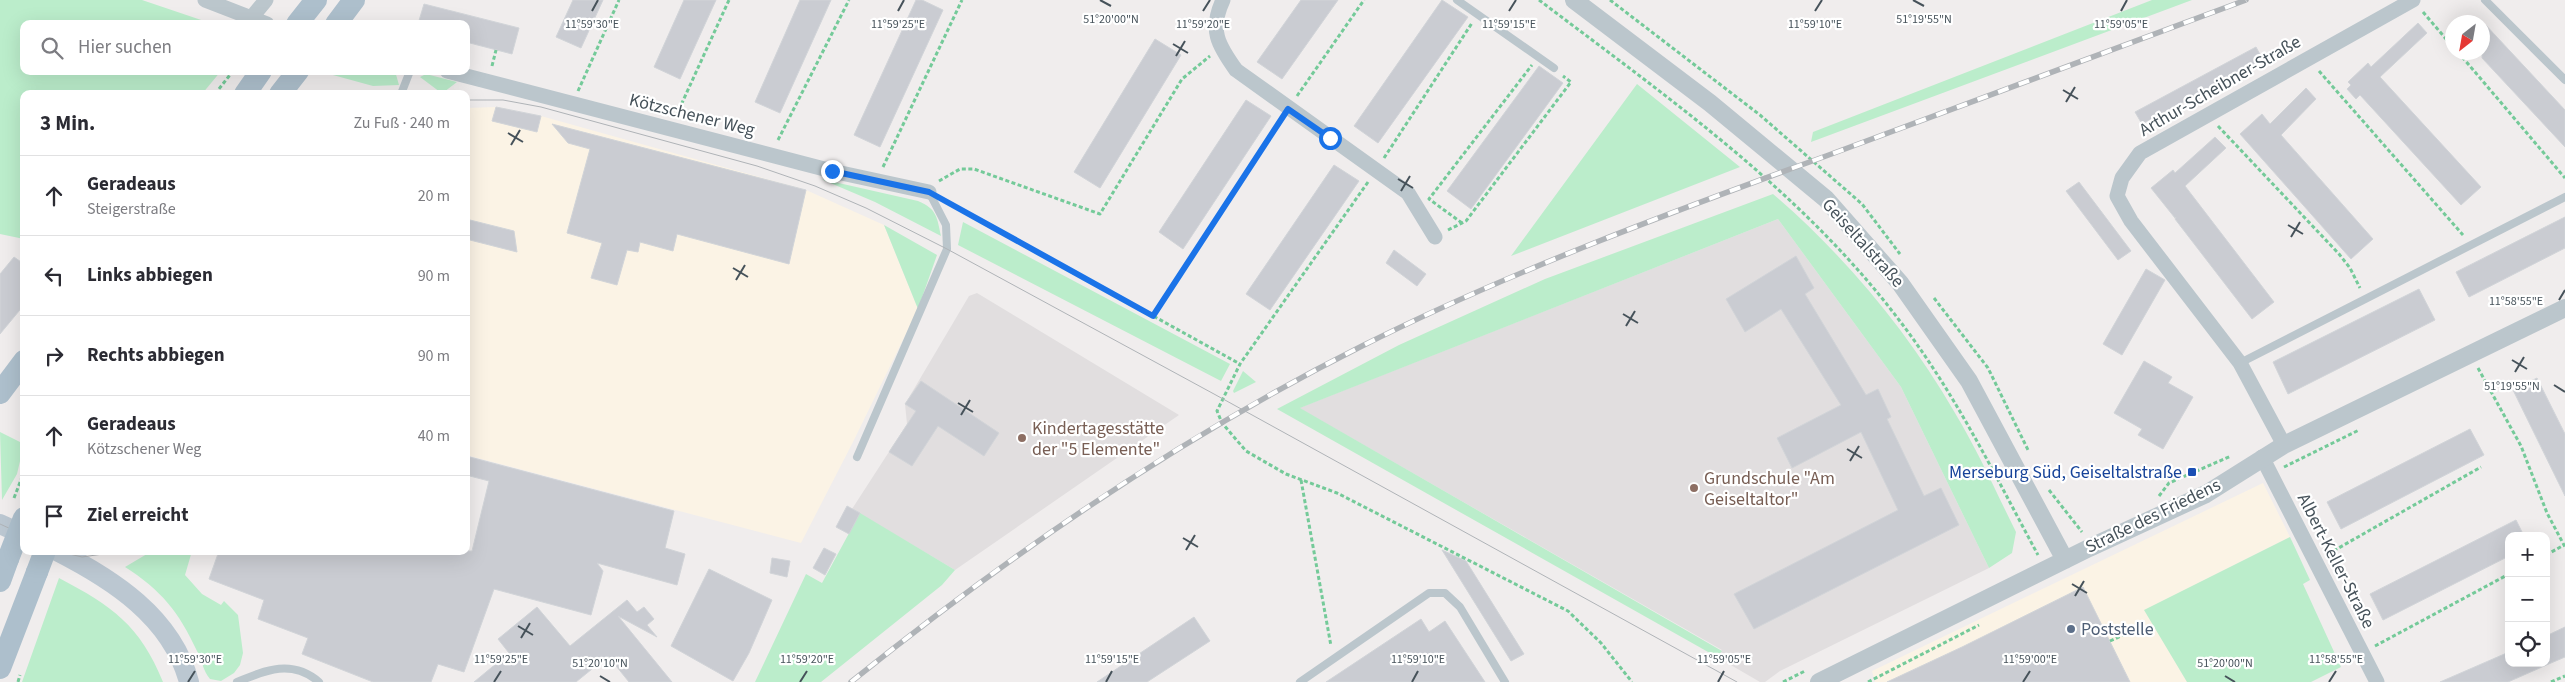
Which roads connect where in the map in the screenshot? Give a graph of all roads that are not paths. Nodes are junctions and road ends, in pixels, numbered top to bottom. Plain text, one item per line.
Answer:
1 (205, 0) edge
2 (266, 0) edge
3 (316, 0) edge
4 (354, 0) edge
5 (1223, 0) edge
6 (1456, 0) edge
7 (1574, 0) edge
8 (2485, 0) edge
9 (2416, 3) edge
10 (252, 17) junction
11 (258, 20) edge
12 (300, 20) edge
13 (339, 20) edge
14 (1554, 68) road end
15 (258, 75) edge
16 (295, 75) edge
17 (408, 75) edge
18 (462, 75) edge
19 (2565, 80) edge
20 (247, 90) edge
21 (283, 90) edge
22 (403, 90) edge
23 (929, 192) joint
24 (2565, 197) edge
25 (1435, 237) road end
26 (2565, 308) edge
27 (2240, 363) junction
28 (20, 366) edge
29 (0, 393) edge
30 (2284, 445) junction
31 (857, 457) dead end
32 (2262, 457) junction
33 (19, 508) edge
34 (0, 524) edge
35 (20, 533) edge
36 (43, 555) edge
37 (64, 555) edge
38 (2066, 560) junction
39 (0, 581) edge
40 (0, 668) edge
41 (1840, 678) edge
42 (189, 682) edge
43 (237, 682) edge
44 (319, 682) edge
45 (1300, 682) edge
46 (1505, 682) edge
47 (1820, 682) edge
48 (2377, 682) edge

1 - 10 street
2 - 10 street
3 - 12 main road
4 - 13 main road
5 - 25 street
6 - 14 lane
7 - 38 street, Geiseltalstraße
8 - 19 lane
9 - 27 street, Arthur-Scheibner-Straße
10 - 11 street
15 - 20 main road
16 - 21 main road
17 - 22 lane
18 - 23 street, Kötzschener Weg
23 - 31 lane
24 - 27 lane
26 - 30 street, Straße des Friedens
27 - 30 street, Arthur-Scheibner-Straße
28 - 29 main road
30 - 32 street, Straße des Friedens
32 - 38 street, Straße des Friedens
32 - 48 street, Albert-Keller-Straße
33 - 39 main road, bridge
34 - 35 main road
36 - 40 main road, bridge
37 - 42 main road
38 - 41 street, Straße des Friedens
41 - 47 street, Straße des Friedens
43 - 44 lane
45 - 46 lane

